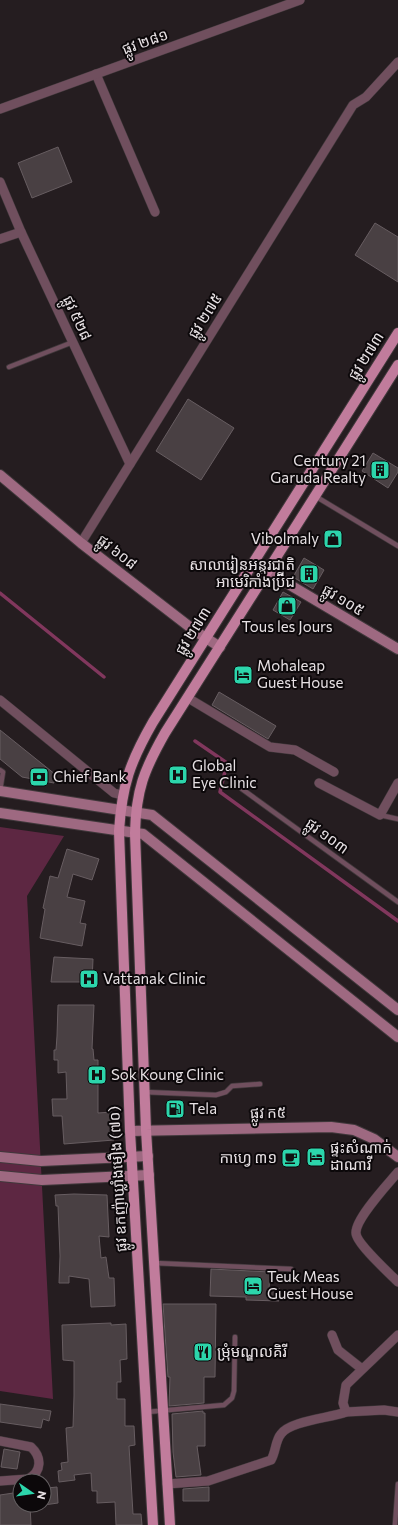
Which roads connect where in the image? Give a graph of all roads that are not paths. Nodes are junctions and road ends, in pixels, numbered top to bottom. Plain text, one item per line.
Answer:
1 (300, 0) edge
2 (398, 62) edge
3 (96, 74) junction
4 (0, 109) edge
5 (0, 182) edge
6 (155, 212) dead end
7 (21, 232) junction
8 (0, 239) edge
9 (398, 333) edge
10 (73, 342) junction
11 (395, 346) edge
12 (398, 364) edge
13 (9, 367) dead end
14 (326, 447) junction
15 (340, 456) junction
16 (130, 464) junction
17 (0, 475) edge
18 (315, 496) junction
19 (81, 543) junction
20 (398, 546) edge
21 (253, 563) junction
22 (267, 572) junction
23 (206, 638) junction
24 (220, 647) junction
25 (398, 649) edge
26 (188, 698) junction
27 (0, 700) edge
28 (0, 770) edge
29 (334, 772) dead end
30 (319, 783) dead end
31 (398, 783) edge
32 (242, 789) dead end
33 (0, 791) edge
34 (122, 795) junction
35 (137, 798) junction
36 (121, 810) junction
37 (136, 812) junction
38 (0, 813) edge
39 (380, 815) junction
40 (398, 820) edge
41 (119, 831) junction
42 (134, 833) junction
43 (398, 902) edge
44 (398, 1010) edge
45 (398, 1037) edge
46 (260, 1084) dead end
47 (144, 1092) junction
48 (146, 1130) junction
49 (130, 1131) junction
50 (148, 1156) junction
51 (0, 1157) edge
52 (131, 1157) junction
53 (398, 1157) edge
54 (398, 1172) edge
55 (0, 1176) edge
56 (132, 1176) junction
57 (149, 1176) junction
58 (154, 1263) junction
59 (291, 1269) dead end
60 (398, 1282) edge
61 (332, 1335) dead end
62 (398, 1335) edge
63 (234, 1337) dead end
64 (362, 1369) junction
65 (163, 1410) junction
66 (146, 1412) junction
67 (346, 1412) junction
68 (398, 1412) edge
69 (0, 1441) edge
70 (0, 1482) edge
71 (167, 1484) junction
72 (398, 1484) edge
73 (153, 1525) edge
74 (170, 1525) edge
75 (395, 1525) edge

1 - 3 street, ផ្លូវ ២៨១
2 - 16 street, ផ្លូវ ២៧៥
3 - 4 street, ផ្លូវ ២៨១
3 - 6 street
5 - 7 street, ផ្លូវ ៥២៨
7 - 8 street
7 - 10 street, ផ្លូវ ៥២៨
9 - 11 main road, ផ្លូវ ២៧៣
10 - 13 lane
10 - 16 street, ផ្លូវ ៥២៨
11 - 14 main road, ផ្លូវ ២៧៣
12 - 15 main road, ផ្លូវ ២៧៣
14 - 15 main road
14 - 21 main road, ផ្លូវ ២៧៣
15 - 18 main road, ផ្លូវ ២៧៣
16 - 19 street, ផ្លូវ ២៧៥
17 - 19 street, ផ្លូវ ៦០៨
18 - 20 lane
18 - 22 main road, ផ្លូវ ២៧៣
19 - 23 street, ផ្លូវ ៦០៨
21 - 22 street, ផ្លូវ ១០៥
21 - 23 main road, ផ្លូវ ២៧៣
22 - 24 main road, ផ្លូវ ២៧៣
22 - 25 street, ផ្លូវ ១០៥
23 - 24 street, ផ្លូវ ៦០៨
23 - 34 main road, ផ្លូវ ២៧៣
24 - 26 main road, ផ្លូវ ២៧៣
26 - 29 street
26 - 35 main road, ផ្លូវ ២៧៣
27 - 34 street
28 - 33 lane
30 - 39 street
31 - 39 street
32 - 43 lane, ផ្លូវ ១០៣
33 - 36 street
34 - 35 main road
34 - 36 main road, ផ្លូវ ២៧៣
35 - 37 main road, ផ្លូវ ២៧៣
36 - 37 street
36 - 41 main road, ផ្លូវ ឧកញ៉ាឃ្លាំងមឿង (៧០)
37 - 42 main road, ផ្លូវ ២៧៣
37 - 44 street
38 - 41 street
39 - 40 lane
41 - 42 street
41 - 49 main road, ផ្លូវ ឧកញ៉ាឃ្លាំងមឿង (៧០)
42 - 45 street
42 - 47 main road, ផ្លូវ ឧកញ៉ាឃ្លាំងមឿង (៧០)
46 - 47 lane
47 - 48 main road, ផ្លូវ ឧកញ៉ាឃ្លាំងមឿង (៧០)
48 - 49 street, ផ្លូវ ក៥
48 - 50 main road, ផ្លូវ ឧកញ៉ាឃ្លាំងមឿង (៧០)
48 - 53 street, ផ្លូវ ក៥
49 - 52 main road, ផ្លូវ ឧកញ៉ាឃ្លាំងមឿង (៧០)
50 - 52 street
50 - 57 main road, ផ្លូវ ឧកញ៉ាឃ្លាំងមឿង (៧០)
51 - 52 street
52 - 56 main road, ផ្លូវ ឧកញ៉ាឃ្លាំងមឿង (៧០)
54 - 60 street
55 - 56 street
56 - 57 street
56 - 66 main road, ផ្លូវ ឧកញ៉ាឃ្លាំងមឿង (៧០)
57 - 58 main road, ផ្លូវ ឧកញ៉ាឃ្លាំងមឿង (៧០)
58 - 59 lane
58 - 65 main road, ផ្លូវ ឧកញ៉ាឃ្លាំងមឿង (៧០)
61 - 64 street
62 - 64 street
63 - 65 lane
64 - 67 street
65 - 66 lane
65 - 71 main road, ផ្លូវ ឧកញ៉ាឃ្លាំងមឿង (៧០)
66 - 73 main road, ផ្លូវ ឧកញ៉ាឃ្លាំងមឿង (៧០)
67 - 68 street
67 - 71 street
69 - 70 street
71 - 74 main road, ផ្លូវ ឧកញ៉ាឃ្លាំងមឿង (៧០)
72 - 75 lane

